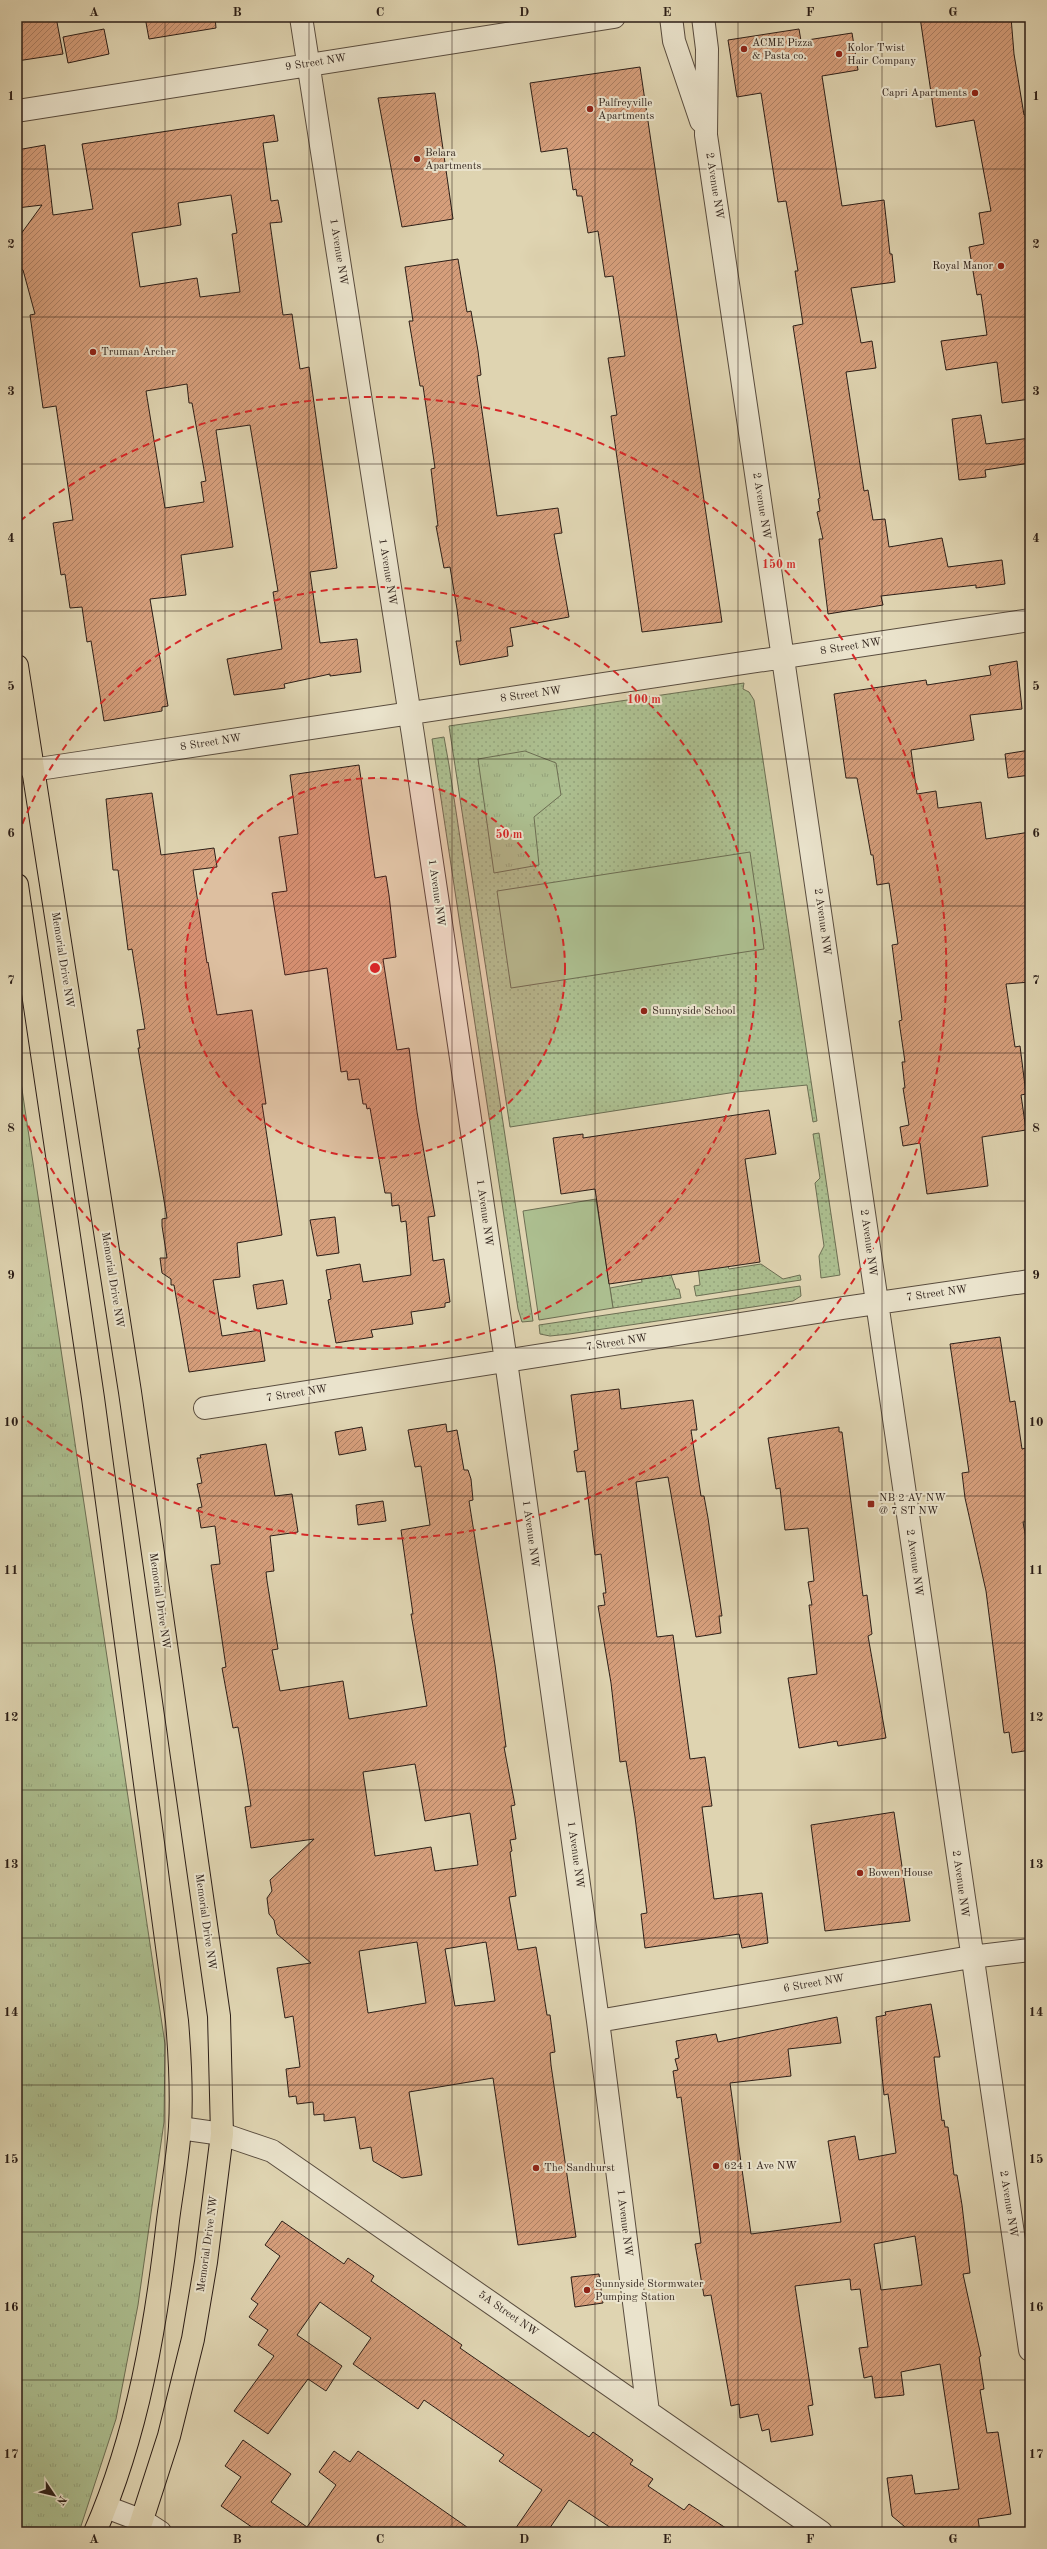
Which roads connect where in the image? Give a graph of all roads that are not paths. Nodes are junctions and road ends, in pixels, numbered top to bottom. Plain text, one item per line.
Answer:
1 (301, 17) edge
2 (614, 17) edge
3 (671, 17) edge
4 (703, 17) edge
5 (308, 64) junction
6 (17, 111) edge
7 (706, 135) junction
8 (1030, 620) edge
9 (785, 657) junction
10 (17, 666) edge
11 (409, 713) junction
12 (32, 770) junction
13 (17, 885) edge
14 (1030, 1281) edge
15 (876, 1303) junction
16 (506, 1361) junction
17 (205, 1408) dead end
18 (1030, 1950) edge
19 (971, 1957) junction
20 (598, 2021) junction
21 (180, 2128) junction
22 (222, 2134) junction
23 (1030, 2350) edge
24 (648, 2412) junction
25 (106, 2507) junction
26 (147, 2528) edge
27 (95, 2532) edge
28 (821, 2532) edge

1 - 5 street, 1 Avenue NW
2 - 5 street, 9 Street NW
3 - 7 street, 2 Avenue NW
4 - 7 street, 2 Avenue NW
5 - 6 street, 9 Street NW
5 - 11 street, 1 Avenue NW
7 - 9 street, 2 Avenue NW
8 - 9 street, 8 Street NW
9 - 11 street, 8 Street NW
9 - 15 street, 2 Avenue NW
10 - 12 main road, Memorial Drive NW
11 - 12 street, 8 Street NW
11 - 16 street, 1 Avenue NW
12 - 22 main road, Memorial Drive NW
13 - 21 main road
14 - 15 street, 7 Street NW
15 - 16 street, 7 Street NW
15 - 19 street, 2 Avenue NW
16 - 17 street, 7 Street NW
16 - 20 street, 1 Avenue NW
18 - 19 street, 6 Street NW
19 - 20 street, 6 Street NW
19 - 23 street, 2 Avenue NW
20 - 24 street, 1 Avenue NW
21 - 22 street, 5A Street NW
21 - 25 main road
22 - 24 street, 5A Street NW
22 - 26 main road, Memorial Drive NW
24 - 28 street, 5A Street NW
25 - 26 street
25 - 27 main road

